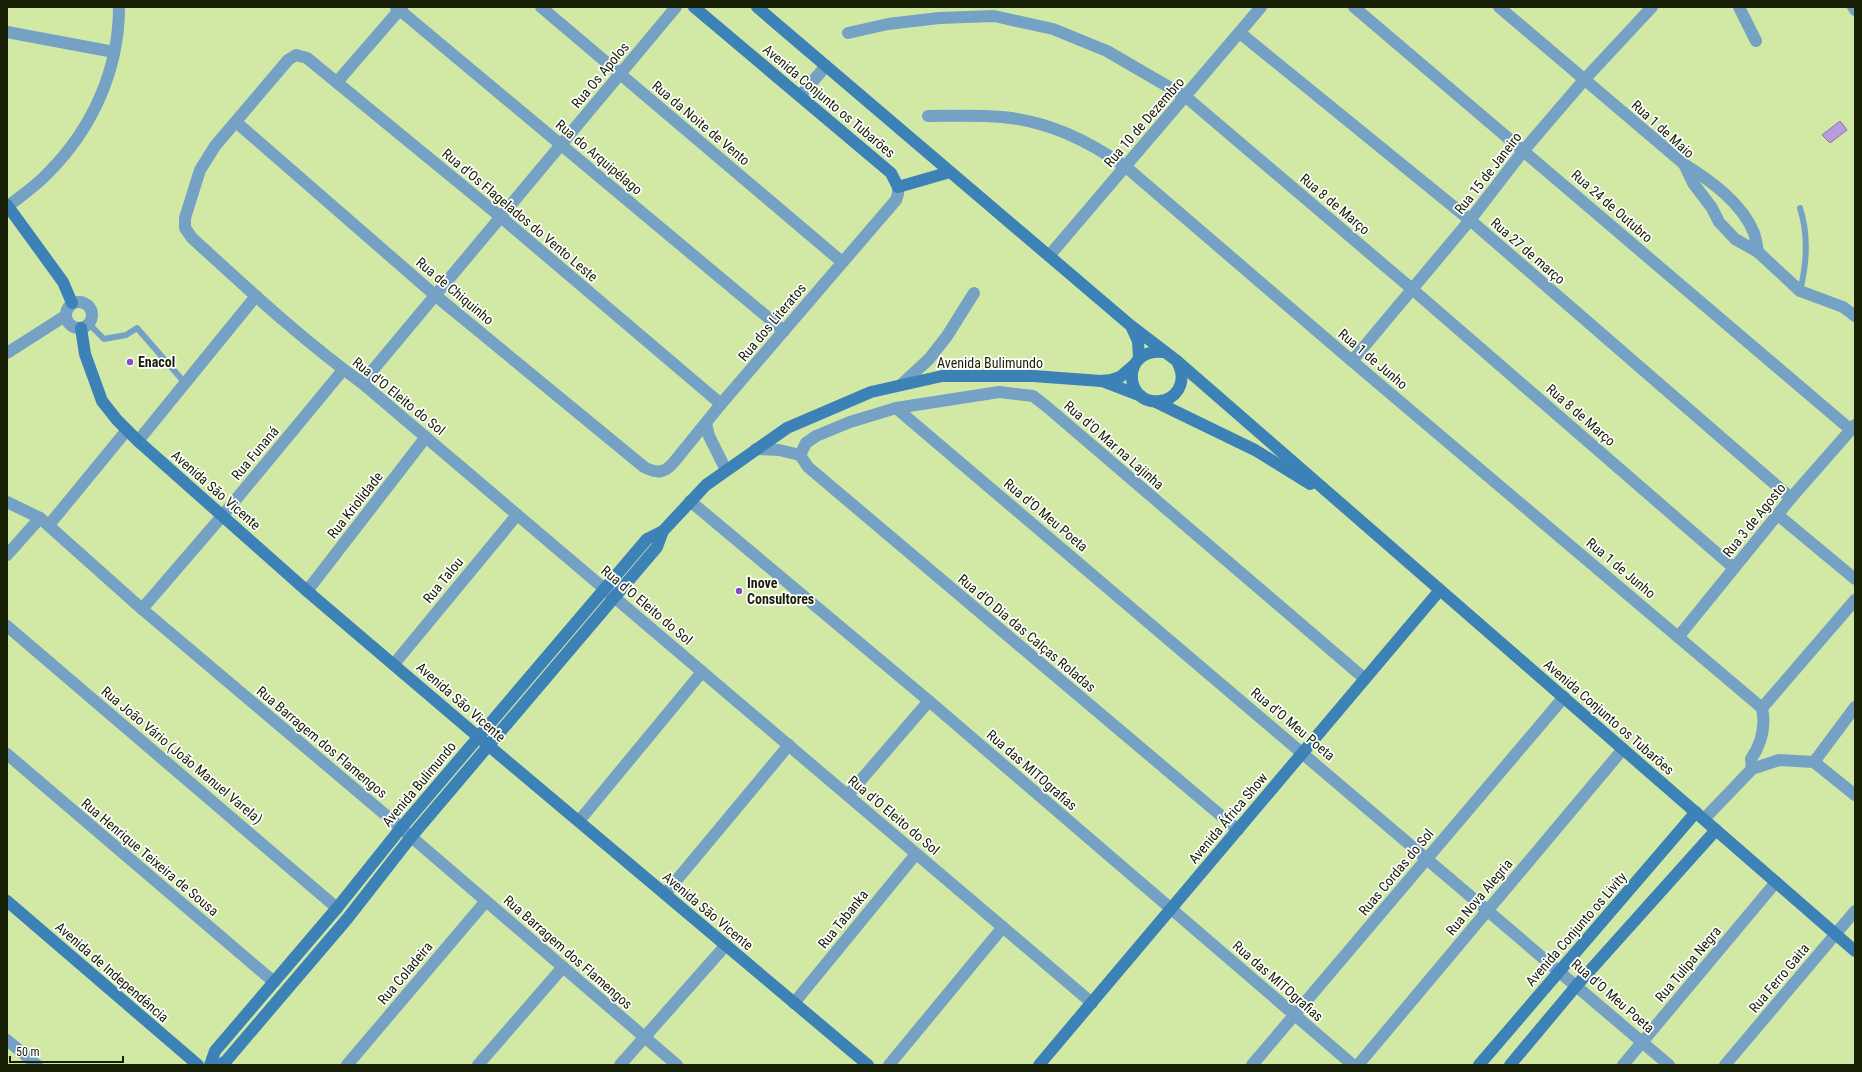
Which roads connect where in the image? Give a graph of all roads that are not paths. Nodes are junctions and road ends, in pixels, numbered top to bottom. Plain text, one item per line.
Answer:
1 (118, 7) edge
2 (542, 7) edge
3 (676, 7) edge
4 (694, 7) edge
5 (757, 7) edge
6 (1261, 7) edge
7 (1354, 7) edge
8 (1499, 7) edge
9 (1652, 7) edge
10 (1739, 7) edge
11 (1853, 7) edge
12 (399, 8) edge
13 (1855, 10) edge
14 (7, 32) edge
15 (848, 33) dead end
16 (1240, 33) junction
17 (1756, 40) dead end
18 (114, 52) junction
19 (826, 66) junction
20 (620, 75) junction
21 (1584, 80) junction
22 (337, 82) junction
23 (800, 96) junction
24 (1186, 97) junction
25 (928, 116) dead end
26 (236, 122) junction
27 (562, 145) junction
28 (1524, 150) junction
29 (1684, 164) junction
30 (1126, 167) junction
31 (950, 172) junction
32 (898, 187) junction
33 (8, 206) edge
34 (1800, 208) dead end
35 (502, 218) junction
36 (1470, 220) junction
37 (1758, 252) junction
38 (1049, 256) junction
39 (842, 262) junction
40 (1412, 289) junction
41 (1800, 291) junction
42 (974, 293) dead end
43 (256, 296) junction
44 (436, 296) junction
45 (72, 303) junction
46 (65, 316) junction
47 (1855, 316) edge
48 (1130, 325) junction
49 (85, 326) junction
50 (784, 331) junction
51 (1163, 352) junction
52 (7, 353) edge
53 (1352, 360) junction
54 (1137, 361) junction
55 (1177, 361) junction
56 (343, 370) junction
57 (1101, 381) junction
58 (185, 383) junction
59 (362, 383) junction
60 (902, 384) junction
61 (1141, 396) junction
62 (1156, 402) junction
63 (722, 404) junction
64 (896, 408) junction
65 (706, 423) junction
66 (1853, 427) edge
67 (127, 430) junction
68 (426, 437) junction
69 (138, 441) junction
70 (756, 449) junction
71 (800, 455) junction
72 (726, 470) junction
73 (662, 472) joint
74 (1791, 498) junction
75 (690, 501) junction
76 (7, 502) edge
77 (1343, 505) junction
78 (517, 514) junction
79 (223, 515) junction
80 (1778, 515) junction
81 (44, 522) junction
82 (662, 531) junction
83 (7, 555) edge
84 (1734, 568) junction
85 (1855, 579) edge
86 (605, 589) junction
87 (1440, 590) junction
88 (307, 591) junction
89 (614, 598) junction
90 (1855, 600) edge
91 (142, 609) junction
92 (7, 626) edge
93 (1679, 636) junction
94 (394, 664) junction
95 (702, 672) junction
96 (1365, 679) junction
97 (1564, 697) junction
98 (928, 701) junction
99 (1855, 707) edge
100 (1762, 708) junction
101 (478, 737) junction
102 (789, 745) junction
103 (488, 746) junction
104 (1623, 749) junction
105 (1303, 752) junction
106 (7, 754) edge
107 (1814, 762) junction
108 (1752, 769) junction
109 (848, 795) junction
110 (1855, 795) edge
111 (1700, 816) junction
112 (579, 821) junction
113 (401, 828) junction
114 (1238, 830) junction
115 (1716, 830) junction
116 (411, 837) junction
117 (916, 854) junction
118 (1427, 858) junction
119 (1776, 882) junction
120 (665, 894) junction
121 (7, 901) edge
122 (486, 901) junction
123 (337, 908) junction
124 (1171, 909) junction
125 (1488, 910) junction
126 (1855, 911) edge
127 (1002, 927) junction
128 (1836, 934) junction
129 (726, 945) junction
130 (1855, 951) edge
131 (563, 967) junction
132 (1560, 970) junction
133 (274, 982) junction
134 (1577, 986) junction
135 (794, 1003) junction
136 (1092, 1003) junction
137 (1294, 1015) junction
138 (644, 1037) junction
139 (7, 1040) edge
140 (1643, 1042) junction
141 (36, 1065) edge
142 (198, 1065) edge
143 (210, 1065) edge
144 (220, 1065) edge
145 (347, 1065) edge
146 (478, 1065) edge
147 (620, 1065) edge
148 (677, 1065) edge
149 (868, 1065) edge
150 (889, 1065) edge
151 (1039, 1065) edge
152 (1252, 1065) edge
153 (1353, 1065) edge
154 (1358, 1065) edge
155 (1479, 1065) edge
156 (1510, 1065) edge
157 (1623, 1065) edge
158 (1669, 1065) edge
159 (1725, 1065) edge

1 - 18 street
2 - 20 street, Rua da Noite de Vento
3 - 20 street, Rua Os Apolos
4 - 23 street, Avenida Conjunto os Tubarões
5 - 19 street, Avenida Conjunto os Tubarões
6 - 16 street, Rua 10 de Dezembro
7 - 28 street, Rua 24 de Outubro
8 - 21 street, Rua 1 de Maio
9 - 21 street, Rua 15 de Janeiro
10 - 17 street
11 - 13 street
12 - 22 street
12 - 27 street, Rua do Arquipélago
14 - 18 street
15 - 24 street, Rua 8 de Março
16 - 24 street, Rua 10 de Dezembro
16 - 36 street, Rua 27 de março
18 - 33 street
19 - 23 street
19 - 31 street, Avenida Conjunto os Tubarões
20 - 27 street, Rua Os Apolos
20 - 39 street, Rua da Noite de Vento
21 - 28 street, Rua 15 de Janeiro
21 - 29 street, Rua 1 de Maio
22 - 26 street, Rua d'Os Flagelados do Vento Leste
22 - 35 street, Rua d'Os Flagelados do Vento Leste
23 - 32 street, Avenida Conjunto os Tubarões
24 - 30 street, Rua 10 de Dezembro
24 - 40 street, Rua 8 de Março
25 - 30 street, Rua 1 de Junho
26 - 43 street, Rua d'O Eleito do Sol
26 - 44 street, Rua de Chiquinho
27 - 35 street, Rua Os Apolos
27 - 50 street, Rua do Arquipélago
28 - 36 street, Rua 15 de Janeiro
28 - 66 street, Rua 24 de Outubro
29 - 37 street, Rua 1 de Maio
29 - 37 street
30 - 38 street, Rua 10 de Dezembro
30 - 53 street, Rua 1 de Junho
31 - 32 street
31 - 38 street, Avenida Conjunto os Tubarões
32 - 39 street, Rua dos Literatos
33 - 45 street
34 - 41 lane
35 - 44 street, Rua Os Apolos
35 - 63 street, Rua d'Os Flagelados do Vento Leste
36 - 40 street, Rua 15 de Janeiro
36 - 74 street, Rua 27 de março
37 - 41 street, Rua 1 de Maio
38 - 48 street, Avenida Conjunto os Tubarões
39 - 50 street, Rua dos Literatos
40 - 53 street, Rua 15 de Janeiro
40 - 84 street, Rua 8 de Março
41 - 47 street, Rua 1 de Maio
42 - 60 street
43 - 56 street, Rua d'O Eleito do Sol
43 - 58 street
44 - 59 street, Rua Os Apolos
44 - 73 street, Rua de Chiquinho
45 - 46 street
45 - 49 street
46 - 49 street
46 - 52 street
48 - 51 street, Avenida Conjunto os Tubarões
48 - 54 street
49 - 58 lane
49 - 67 street, Avenida São Vicente
50 - 63 street, Rua dos Literatos
51 - 54 street
51 - 55 street
53 - 93 street, Rua 1 de Junho
54 - 57 street
54 - 61 street
55 - 62 street
55 - 77 street
56 - 59 street, Rua d'O Eleito do Sol
56 - 79 street, Rua Funaná
57 - 60 street, Avenida Bulimundo
57 - 61 street
58 - 69 street
59 - 68 street, Rua d'O Eleito do Sol
60 - 70 street, Avenida Bulimundo
61 - 62 street
62 - 77 street
63 - 65 street, Rua dos Literatos
64 - 71 street, Rua d'O Mar na Lajinha
64 - 96 street, Rua d'O Mar na Lajinha
64 - 105 street, Rua d'O Meu Poeta
65 - 72 street
65 - 73 street, Rua dos Literatos
66 - 74 street, Rua 3 de Agosto
67 - 69 street, Avenida São Vicente
67 - 81 street
68 - 78 street, Rua d'O Eleito do Sol
68 - 88 street, Rua Kriolidade
69 - 79 street, Avenida São Vicente
70 - 71 street
70 - 72 street, Avenida Bulimundo
71 - 114 street, Rua d'O Dia das Calças Roladas
72 - 75 street, Avenida Bulimundo
74 - 80 street, Rua 3 de Agosto
75 - 82 street, Avenida Bulimundo
75 - 98 street, Rua das MITOgrafias
76 - 81 street, Rua Barragem dos Flamengos
77 - 87 street, Avenida Conjunto os Tubarões
78 - 86 street, Rua d'O Eleito do Sol
78 - 94 street, Rua Talou
79 - 88 street, Avenida São Vicente
79 - 91 street, Rua Funaná
80 - 84 street, Rua 3 de Agosto
80 - 85 street
81 - 83 street
81 - 91 street, Rua Barragem dos Flamengos
82 - 86 street, Avenida Bulimundo
82 - 89 street, Avenida Bulimundo
84 - 93 street, Rua 3 de Agosto
86 - 89 street, Rua d'O Eleito do Sol
86 - 101 street, Avenida Bulimundo
87 - 96 street, Avenida África Show
87 - 97 street, Avenida Conjunto os Tubarões
88 - 94 street, Avenida São Vicente
89 - 95 street, Rua d'O Eleito do Sol
89 - 103 street, Avenida Bulimundo
90 - 100 street
91 - 113 street, Rua Barragem dos Flamengos
92 - 123 street, Rua João Vário (João Manuel Varela)
93 - 100 street, Rua 1 de Junho
94 - 101 street, Avenida São Vicente
95 - 102 street, Rua d'O Eleito do Sol
95 - 112 street
96 - 105 street, Avenida África Show
97 - 104 street, Avenida Conjunto os Tubarões
97 - 118 street, Ruas Cordas do Sol
98 - 109 street
98 - 124 street, Rua das MITOgrafias
99 - 107 street
100 - 108 street
101 - 103 street, Avenida São Vicente
101 - 113 street, Avenida Bulimundo
102 - 109 street, Rua d'O Eleito do Sol
102 - 120 street
103 - 112 street, Avenida São Vicente
103 - 116 street, Avenida Bulimundo
104 - 111 street, Avenida Conjunto os Tubarões
104 - 125 street, Rua Nova Alegria
105 - 114 street, Avenida África Show
105 - 118 street, Rua d'O Meu Poeta
106 - 133 street, Rua Henrique Teixeira de Sousa
107 - 108 street
107 - 110 street
108 - 111 street
109 - 117 street, Rua d'O Eleito do Sol
111 - 115 street, Avenida Conjunto os Tubarões
111 - 132 street, Avenida Conjunto os Livity
112 - 120 street, Avenida São Vicente
113 - 116 street, Rua Barragem dos Flamengos
113 - 123 street, Avenida Bulimundo
114 - 124 street, Avenida África Show
115 - 119 street, Avenida Conjunto os Tubarões
115 - 134 street
116 - 122 street, Rua Barragem dos Flamengos
116 - 144 street, Avenida Bulimundo
117 - 127 street, Rua d'O Eleito do Sol
117 - 135 street, Rua Tabanka
118 - 125 street, Rua d'O Meu Poeta
118 - 137 street, Ruas Cordas do Sol
119 - 128 street, Avenida Conjunto os Tubarões
119 - 140 street, Rua Tulipa Negra
120 - 129 street, Avenida São Vicente
121 - 142 street, Avenida de Independência
122 - 131 street, Rua Barragem dos Flamengos
122 - 145 street, Rua Coladeira
123 - 133 street, Avenida Bulimundo
124 - 136 street, Avenida África Show
124 - 137 street, Rua das MITOgrafias
125 - 132 street, Rua d'O Meu Poeta
125 - 154 street, Rua Nova Alegria
126 - 128 street, Rua Ferro Gaita
127 - 136 street, Rua d'O Eleito do Sol
127 - 150 street
128 - 130 street, Avenida Conjunto os Tubarões
128 - 159 street, Rua Ferro Gaita
129 - 135 street, Avenida São Vicente
129 - 138 street
131 - 138 street, Rua Barragem dos Flamengos
131 - 146 street
132 - 134 street, Rua d'O Meu Poeta
132 - 155 street, Avenida Conjunto os Livity
133 - 143 street, Avenida Bulimundo
134 - 140 street, Rua d'O Meu Poeta
134 - 156 street
135 - 149 street, Avenida São Vicente
136 - 151 street, Avenida África Show
137 - 152 street, Ruas Cordas do Sol
137 - 153 street, Rua das MITOgrafias
138 - 147 street
138 - 148 street, Rua Barragem dos Flamengos
139 - 141 street
140 - 157 street, Rua Tulipa Negra
140 - 158 street, Rua d'O Meu Poeta

